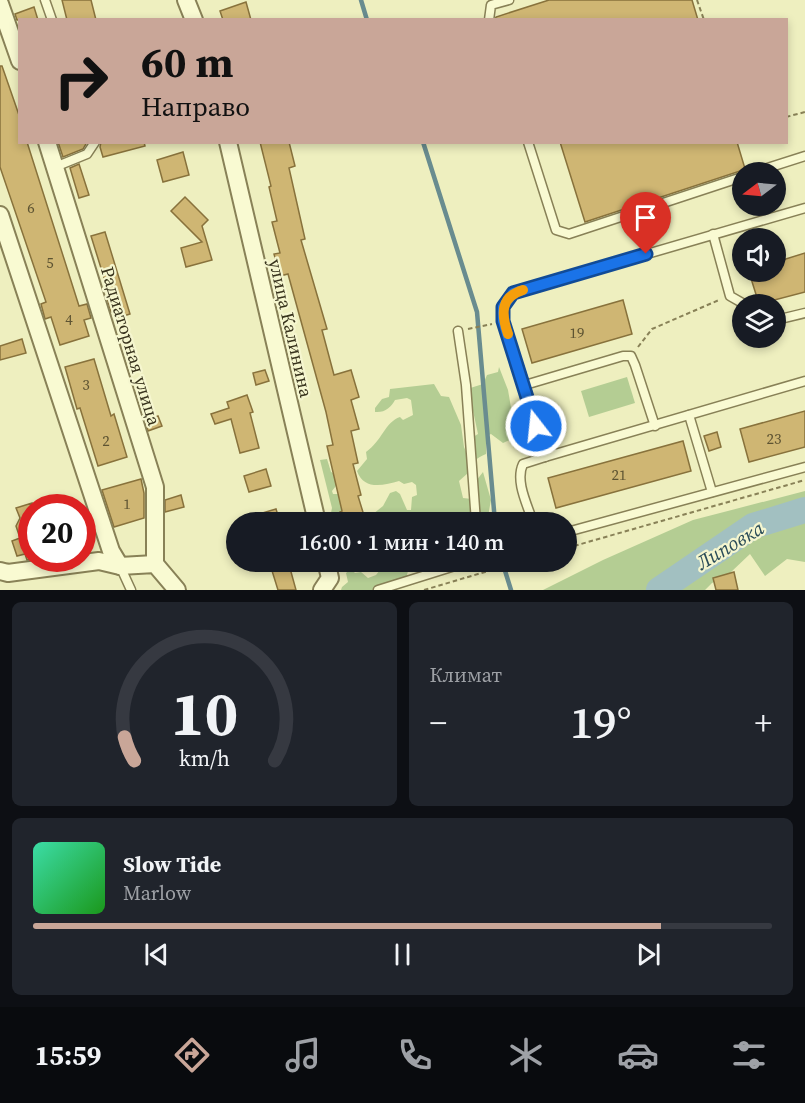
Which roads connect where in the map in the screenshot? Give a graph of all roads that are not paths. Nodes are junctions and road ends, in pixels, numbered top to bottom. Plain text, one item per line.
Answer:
1 (45, 0) edge
2 (186, 0) edge
3 (509, 0) edge
4 (0, 4) edge
5 (51, 18) edge
6 (193, 18) edge
7 (489, 18) edge
8 (18, 56) edge
9 (48, 144) edge
10 (94, 144) edge
11 (228, 144) edge
12 (529, 144) edge
13 (805, 156) edge
14 (786, 162) edge
15 (55, 167) junction
16 (732, 180) edge
17 (805, 208) edge
18 (0, 215) edge
19 (713, 234) junction
20 (732, 297) edge
21 (805, 313) edge
22 (786, 318) edge
23 (458, 331) road end
24 (805, 381) edge
25 (525, 386) junction
26 (689, 415) junction
27 (655, 426) junction
28 (545, 457) junction
29 (805, 467) edge
30 (712, 492) junction
31 (315, 512) edge
32 (475, 512) edge
33 (530, 512) edge
34 (577, 529) edge
35 (155, 564) junction
36 (120, 566) junction
37 (0, 571) edge
38 (329, 572) edge
39 (436, 572) edge
40 (131, 590) edge
41 (177, 590) edge
42 (322, 590) edge
43 (378, 590) edge

1 - 5 lane
2 - 6 street
3 - 7 lane
4 - 8 street
9 - 15 street, Радиаторная улица
10 - 15 lane
11 - 31 street, улица Калинина
12 - 16 lane
13 - 14 lane
15 - 35 street, Радиаторная улица
17 - 19 lane
18 - 36 street
19 - 20 lane
19 - 25 lane
21 - 22 lane
23 - 32 lane
24 - 26 lane
25 - 27 lane
25 - 28 lane
26 - 27 lane
26 - 30 lane
27 - 28 lane
28 - 33 lane
29 - 30 lane
30 - 34 lane
35 - 36 street
35 - 41 street
36 - 37 street
36 - 40 lane
38 - 42 street
39 - 43 lane

